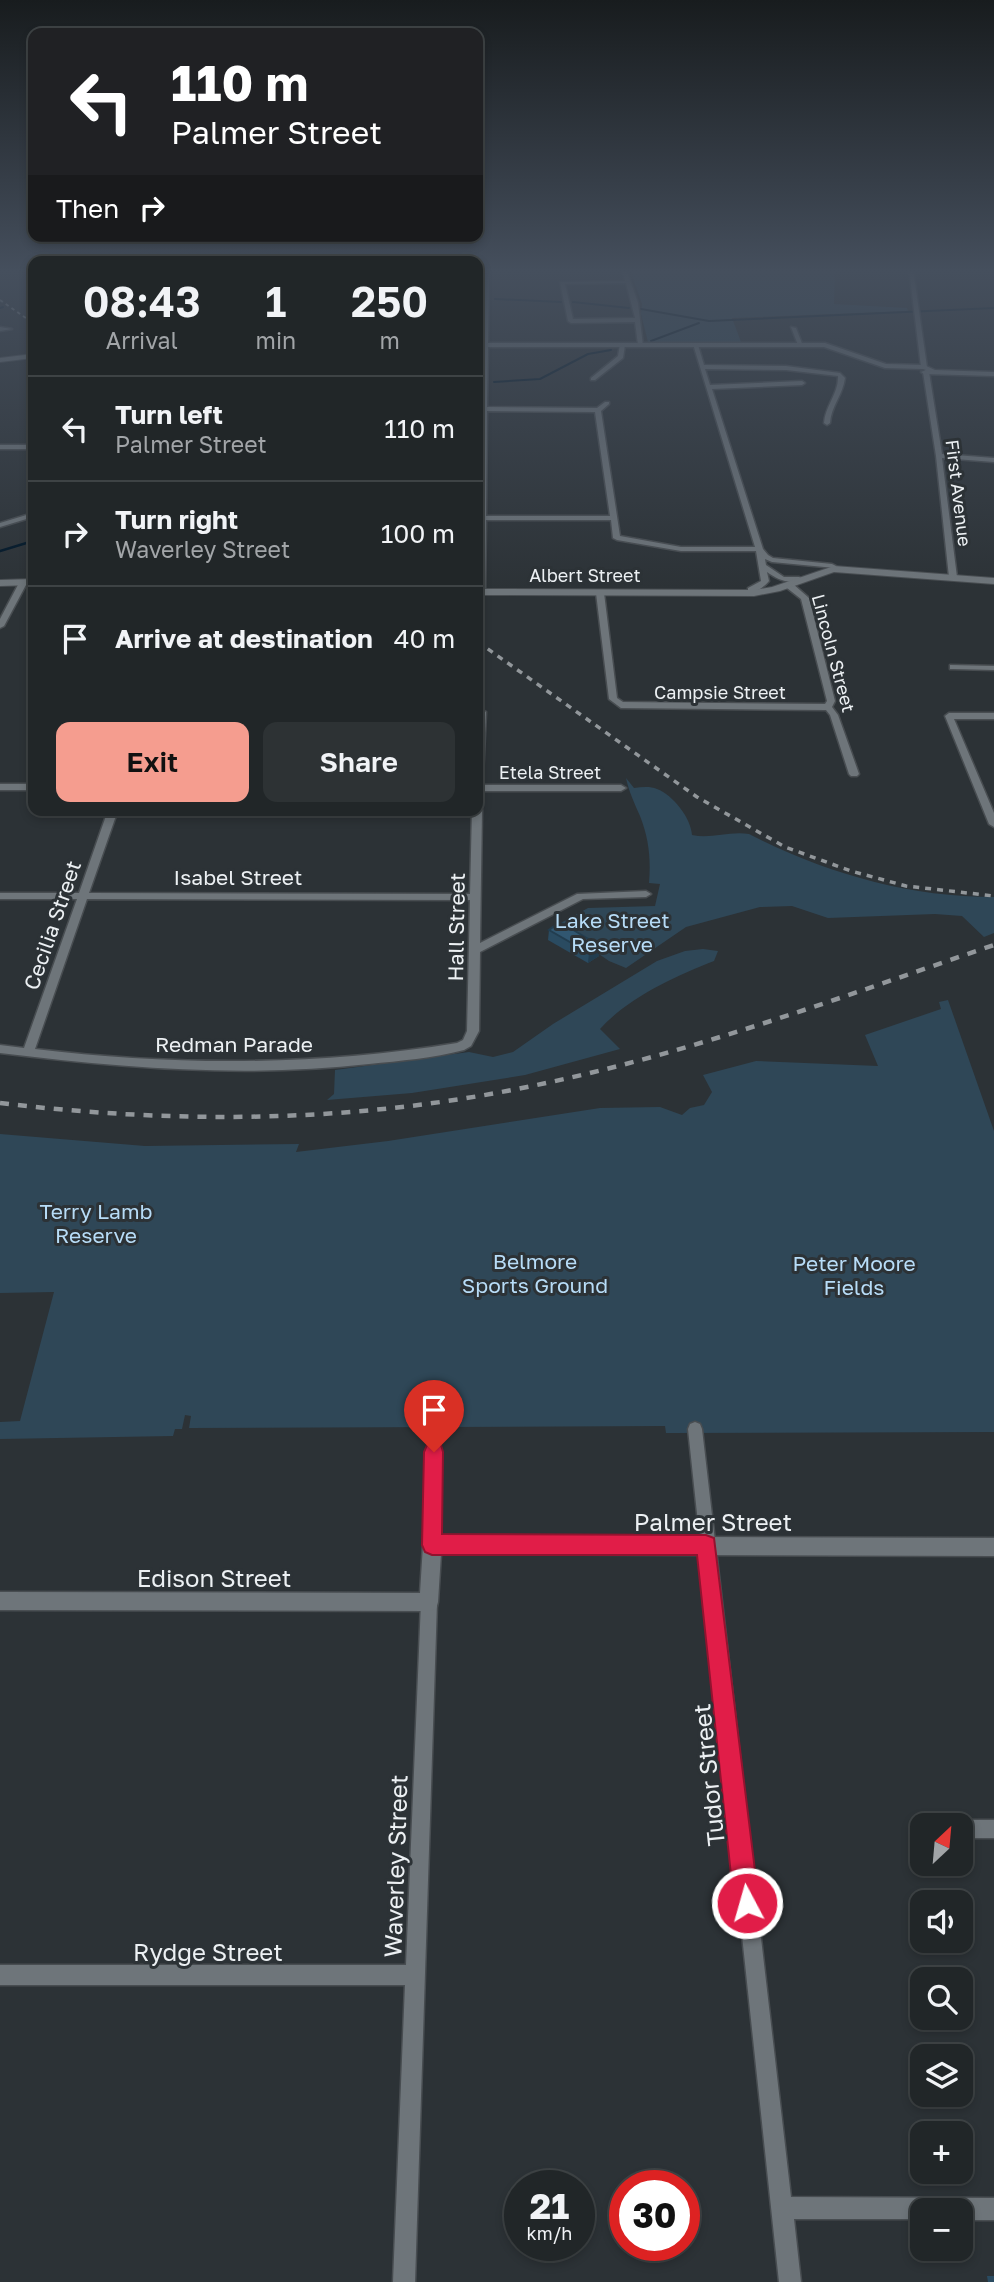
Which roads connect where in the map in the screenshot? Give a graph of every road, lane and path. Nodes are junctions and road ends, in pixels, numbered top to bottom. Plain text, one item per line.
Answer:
1 (597, 375) edge
2 (705, 375) edge
3 (839, 375) edge
4 (926, 375) edge
5 (593, 379) dead end
6 (802, 383) dead end
7 (708, 387) junction
8 (483, 398) edge
9 (607, 403) dead end
10 (484, 409) junction
11 (598, 410) junction
12 (827, 424) dead end
13 (0, 447) edge
14 (28, 447) edge
15 (939, 459) junction
16 (994, 460) edge
17 (483, 464) edge
18 (994, 466) edge
19 (28, 517) edge
20 (483, 518) edge
21 (614, 518) junction
22 (0, 525) edge
23 (759, 549) junction
24 (761, 565) junction
25 (832, 566) junction
26 (864, 570) junction
27 (953, 577) junction
28 (994, 581) edge
29 (28, 582) edge
30 (786, 582) junction
31 (0, 583) edge
32 (751, 590) junction
33 (483, 592) edge
34 (600, 593) junction
35 (692, 593) junction
36 (0, 626) edge
37 (953, 667) dead end
38 (994, 668) edge
39 (613, 698) joint
40 (828, 707) junction
41 (994, 716) edge
42 (854, 775) dead end
43 (0, 787) edge
44 (28, 787) edge
45 (483, 788) edge
46 (621, 788) dead end
47 (111, 816) edge
48 (477, 816) edge
49 (994, 824) edge
50 (646, 894) dead end
51 (0, 896) edge
52 (82, 896) junction
53 (475, 897) junction
54 (476, 949) junction
55 (467, 1043) joint
56 (0, 1049) edge
57 (28, 1053) junction
58 (695, 1429) dead end
59 (434, 1452) dead end
60 (432, 1545) junction
61 (706, 1545) junction
62 (994, 1547) edge
63 (0, 1601) edge
64 (429, 1602) junction
65 (973, 1829) edge
66 (994, 1829) edge
67 (0, 1975) edge
68 (415, 1975) junction
69 (781, 2208) junction
70 (994, 2208) edge
71 (404, 2282) edge
72 (790, 2282) edge

1 - 5 street
2 - 7 street
3 - 12 street
4 - 15 street, First Avenue
6 - 7 street
7 - 23 street
8 - 10 street
9 - 11 street
10 - 11 street
10 - 17 street
11 - 21 street
13 - 14 street
15 - 16 street
15 - 18 street
15 - 27 street, First Avenue
19 - 22 street
20 - 21 street
21 - 23 street
23 - 24 street
23 - 25 street, Lincoln Street
24 - 30 street, Lincoln Street
24 - 32 street
25 - 26 main road, Albert Street
25 - 30 main road, Albert Street
26 - 27 main road
26 - 30 main road, Albert Street
27 - 28 main road
29 - 31 main road
29 - 36 street
30 - 32 main road, Albert Street
30 - 35 main road, Albert Street
30 - 40 street, Lincoln Street
32 - 35 main road, Albert Street
33 - 34 main road, Albert Street
34 - 35 main road, Albert Street
34 - 39 street
37 - 38 street
39 - 40 street, Campsie Street
40 - 42 street, Lincoln Street
41 - 49 street
43 - 44 street
45 - 46 street, Etela Street
47 - 52 street, Cecilia Street
48 - 53 street, Hall Street
50 - 54 street
51 - 52 street, Isabel Street
52 - 53 street, Isabel Street
52 - 57 street, Cecilia Street
53 - 54 street, Hall Street
54 - 55 street, Hall Street
55 - 57 street, Redman Parade
56 - 57 street, Redman Parade
58 - 61 street, Tudor Street
59 - 60 street, Waverley Street
60 - 61 street, Palmer Street
60 - 64 street, Waverley Street
61 - 62 street, Palmer Street
61 - 69 street, Tudor Street
63 - 64 street, Edison Street
64 - 68 street, Waverley Street
65 - 66 street
67 - 68 street, Rydge Street
68 - 71 street, Waverley Street
69 - 70 street
69 - 72 street, Tudor Street

